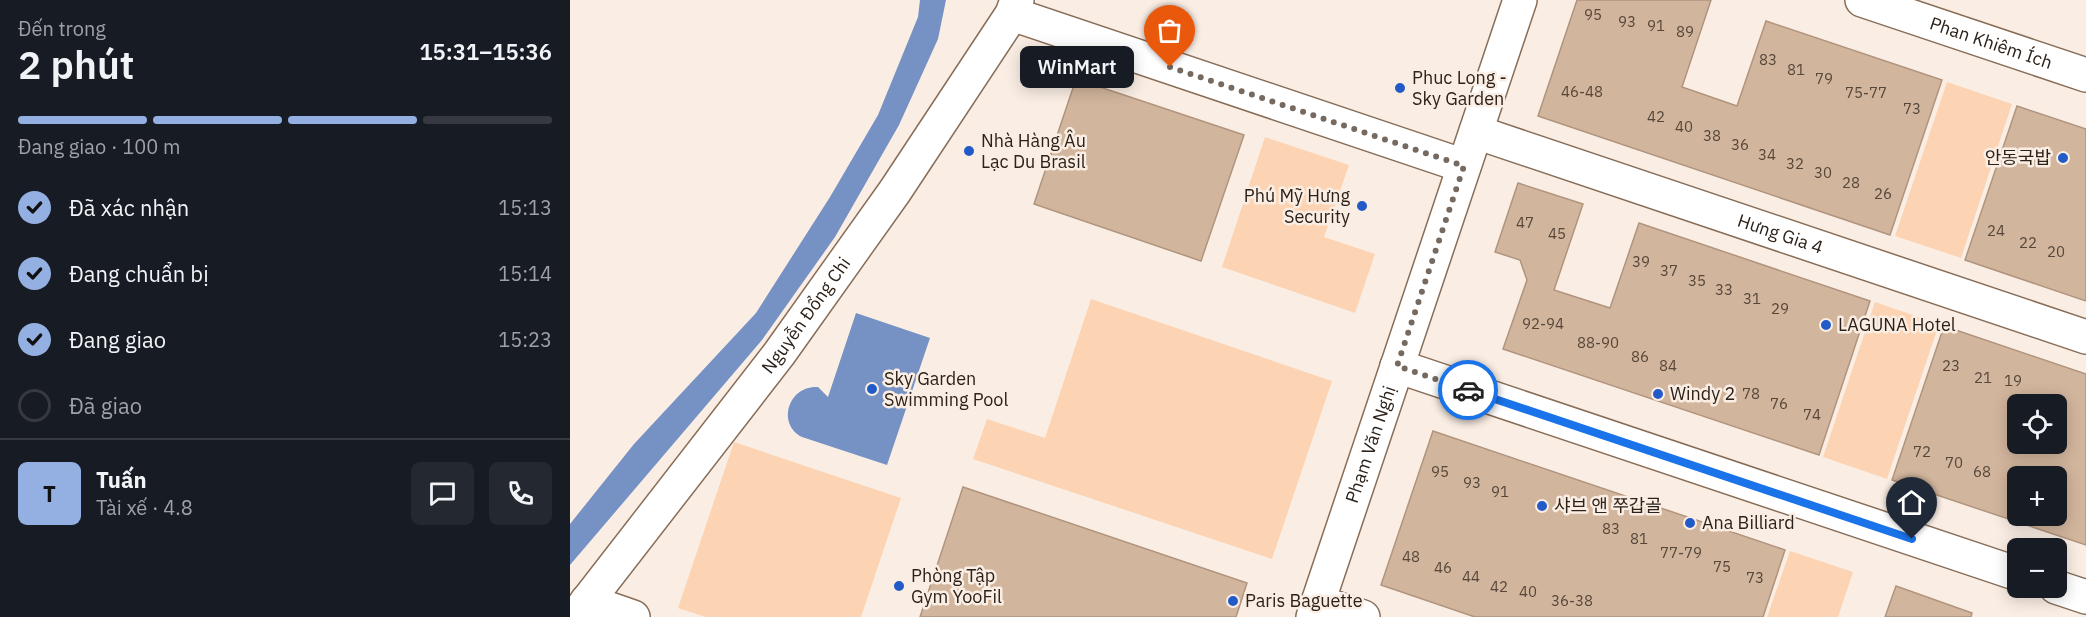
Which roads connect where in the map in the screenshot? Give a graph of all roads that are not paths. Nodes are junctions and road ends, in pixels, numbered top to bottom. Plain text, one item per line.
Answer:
1 (1520, 0) edge
2 (1862, 0) edge
3 (1014, 7) edge
4 (2086, 75) edge
5 (1476, 132) junction
6 (1464, 166) junction
7 (2086, 337) edge
8 (1397, 366) junction
9 (2007, 570) edge
10 (2067, 591) edge
11 (2086, 597) edge
12 (581, 609) edge
13 (1315, 609) edge
14 (633, 617) edge
15 (1363, 617) edge

1 - 5 street, Phạm Văn Nghị
2 - 4 street, Phan Khiêm Ích
3 - 6 street
3 - 12 street, Nguyễn Đổng Chi
5 - 6 street, Phạm Văn Nghị
5 - 7 street, Hưng Gia 4
6 - 8 street, Phạm Văn Nghị
8 - 9 street
8 - 13 street, Phạm Văn Nghị
10 - 11 street
12 - 14 street
13 - 15 street

